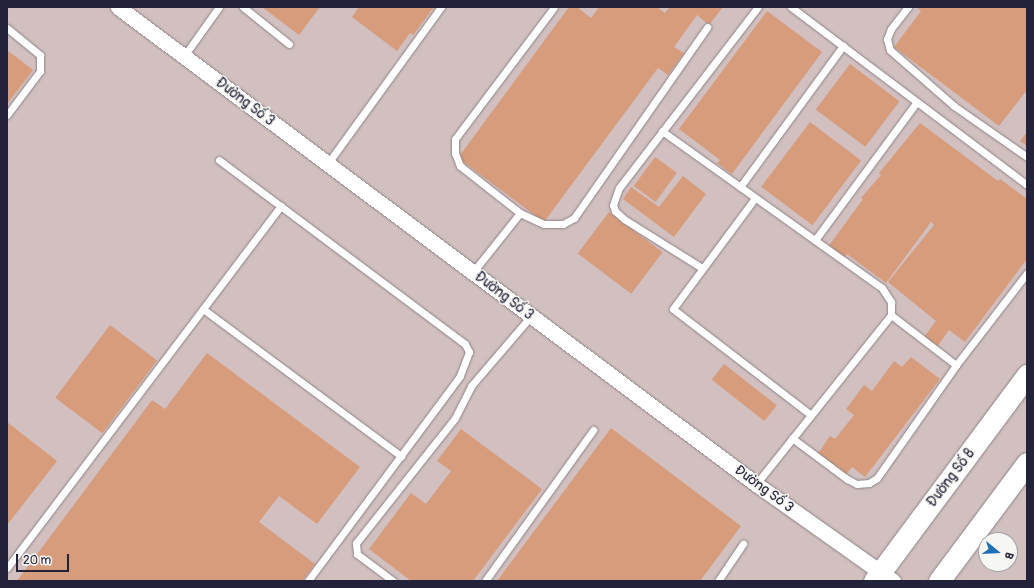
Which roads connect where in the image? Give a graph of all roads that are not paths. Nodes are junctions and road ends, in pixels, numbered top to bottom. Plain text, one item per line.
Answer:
1 (118, 7) edge
2 (219, 7) edge
3 (243, 7) edge
4 (441, 7) edge
5 (554, 7) edge
6 (758, 7) edge
7 (791, 7) edge
8 (908, 7) edge
9 (706, 27) dead end
10 (7, 28) edge
11 (289, 44) dead end
12 (843, 46) junction
13 (184, 56) junction
14 (916, 103) junction
15 (7, 115) edge
16 (662, 131) junction
17 (1027, 157) edge
18 (219, 160) dead end
19 (328, 163) junction
20 (1027, 185) edge
21 (740, 187) junction
22 (755, 198) junction
23 (281, 206) junction
24 (520, 213) junction
25 (815, 240) junction
26 (702, 268) junction
27 (473, 272) junction
28 (1027, 273) edge
29 (203, 309) junction
30 (891, 315) junction
31 (531, 316) junction
32 (956, 365) junction
33 (1027, 376) edge
34 (811, 414) junction
35 (593, 430) dead end
36 (792, 438) junction
37 (401, 456) junction
38 (1027, 463) edge
39 (756, 484) junction
40 (743, 544) dead end
41 (7, 568) edge
42 (882, 578) edge
43 (308, 581) edge
44 (393, 581) edge
45 (485, 581) edge
46 (718, 581) edge
47 (939, 581) edge

1 - 13 street, Đường Số 3
2 - 13 lane
3 - 11 lane
4 - 19 lane
5 - 24 lane
6 - 16 lane
7 - 12 lane
8 - 17 lane
9 - 24 lane
10 - 15 lane
12 - 14 lane
12 - 21 lane
13 - 19 street, Đường Số 3
14 - 20 lane
14 - 25 lane
16 - 21 lane
16 - 26 lane
18 - 23 lane
19 - 27 street, Đường Số 3
21 - 22 lane
22 - 25 lane
22 - 26 lane
23 - 29 lane
23 - 37 lane
24 - 27 lane
25 - 30 lane
26 - 34 lane
27 - 31 street, Đường Số 3
28 - 32 lane
29 - 37 lane
29 - 41 lane
30 - 32 lane
30 - 34 lane
31 - 39 street, Đường Số 3
31 - 44 lane
32 - 36 lane
33 - 42 street, Đường Số 8
34 - 36 lane
35 - 45 lane
36 - 39 lane
37 - 43 lane
38 - 47 street
39 - 42 street, Đường Số 3
40 - 46 lane

